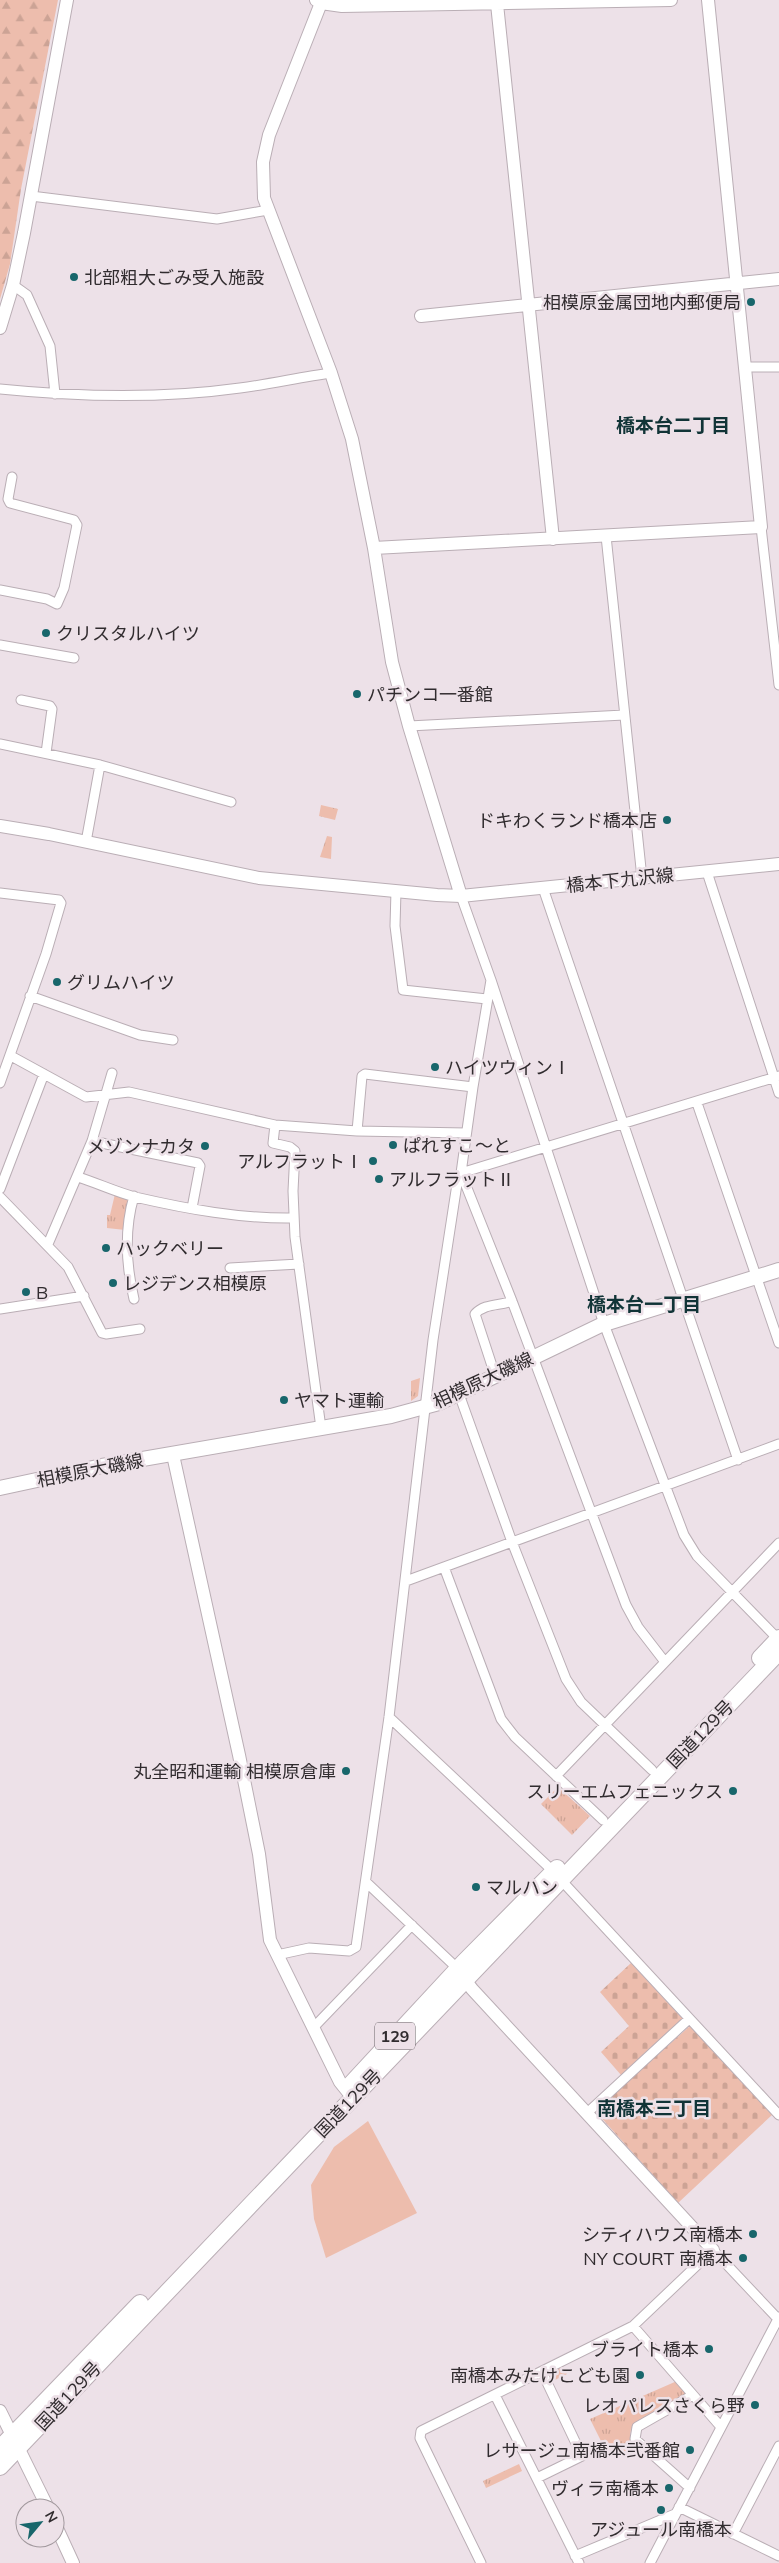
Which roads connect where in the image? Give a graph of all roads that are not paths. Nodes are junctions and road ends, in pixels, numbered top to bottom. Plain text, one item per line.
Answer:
1 (67, 0) edge
2 (671, 0) edge
3 (708, 0) edge
4 (550, 1) edge
5 (319, 2) edge
6 (390, 3) edge
7 (497, 4) junction
8 (31, 196) junction
9 (268, 210) junction
10 (779, 279) edge
11 (736, 283) junction
12 (13, 285) junction
13 (528, 305) junction
14 (421, 316) dead end
15 (0, 328) edge
16 (744, 367) junction
17 (779, 367) edge
18 (331, 372) junction
19 (0, 389) edge
20 (55, 394) junction
21 (12, 477) dead end
22 (761, 527) junction
23 (606, 536) junction
24 (553, 538) junction
25 (374, 548) junction
26 (0, 590) edge
27 (0, 645) edge
28 (74, 658) dead end
29 (779, 685) edge
30 (21, 700) dead end
31 (624, 715) junction
32 (409, 726) junction
33 (0, 744) edge
34 (46, 753) junction
35 (100, 765) junction
36 (230, 802) dead end
37 (0, 826) edge
38 (86, 842) junction
39 (779, 864) edge
40 (707, 872) junction
41 (642, 878) junction
42 (543, 888) junction
43 (396, 891) junction
44 (0, 894) edge
45 (460, 896) junction
46 (491, 980) junction
47 (30, 996) junction
48 (487, 999) junction
49 (173, 1040) dead end
50 (10, 1056) junction
51 (112, 1073) dead end
52 (44, 1074) junction
53 (777, 1077) edge
54 (0, 1083) edge
55 (473, 1087) junction
56 (779, 1093) edge
57 (106, 1095) junction
58 (697, 1102) junction
59 (623, 1124) junction
60 (275, 1125) junction
61 (357, 1131) junction
62 (466, 1133) junction
63 (92, 1141) junction
64 (546, 1147) junction
65 (462, 1173) junction
66 (78, 1177) junction
67 (0, 1189) edge
68 (134, 1196) junction
69 (0, 1197) edge
70 (192, 1208) junction
71 (294, 1218) junction
72 (48, 1244) junction
73 (299, 1264) junction
74 (230, 1268) dead end
75 (779, 1270) edge
76 (756, 1277) junction
77 (84, 1296) junction
78 (134, 1299) dead end
79 (683, 1300) junction
80 (512, 1301) junction
81 (0, 1310) edge
82 (604, 1324) junction
83 (140, 1329) dead end
84 (779, 1343) edge
85 (533, 1356) junction
86 (495, 1375) junction
87 (459, 1394) junction
88 (426, 1407) junction
89 (322, 1428) junction
90 (779, 1444) edge
91 (173, 1454) junction
92 (738, 1460) junction
93 (665, 1486) junction
94 (0, 1488) edge
95 (592, 1513) junction
96 (512, 1542) junction
97 (779, 1543) edge
98 (444, 1567) junction
99 (406, 1580) junction
100 (731, 1593) junction
101 (779, 1643) edge
102 (665, 1662) junction
103 (389, 1717) junction
104 (606, 1725) junction
105 (652, 1770) junction
106 (556, 1776) junction
107 (603, 1820) junction
108 (557, 1876) junction
109 (366, 1882) junction
110 (412, 1925) junction
111 (277, 1955) junction
112 (462, 1976) junction
113 (689, 2019) junction
114 (313, 2028) junction
115 (349, 2094) junction
116 (586, 2114) junction
117 (779, 2115) edge
118 (713, 2250) junction
119 (779, 2318) edge
120 (633, 2326) junction
121 (542, 2372) junction
122 (495, 2395) junction
123 (693, 2395) junction
124 (0, 2411) edge
125 (721, 2427) junction
126 (15, 2441) junction
127 (779, 2446) edge
128 (0, 2448) edge
129 (0, 2467) edge
130 (537, 2478) junction
131 (690, 2488) junction
132 (43, 2498) edge
133 (677, 2510) junction
134 (733, 2534) junction
135 (65, 2546) edge
136 (779, 2556) edge
137 (577, 2560) edge
138 (73, 2563) edge
139 (481, 2563) edge
140 (650, 2563) edge

1 - 8 street
2 - 4 street
3 - 11 street
4 - 7 street
5 - 6 street
5 - 9 street
6 - 7 street
7 - 13 street
8 - 9 street
8 - 12 street
9 - 18 street
10 - 11 street
11 - 13 street
11 - 16 street
12 - 15 street
12 - 20 street
13 - 14 street
13 - 24 street
16 - 17 street
16 - 22 street
18 - 20 street
18 - 25 street
19 - 20 street
21 - 26 street
22 - 23 street
22 - 29 street
23 - 24 street
23 - 31 street
24 - 25 street
25 - 32 street
27 - 28 street
30 - 34 street
31 - 32 street
31 - 41 street
32 - 45 street
33 - 34 street
34 - 35 street
35 - 36 street
35 - 38 street
37 - 38 street, 橋本下九沢線
38 - 43 street, 橋本下九沢線
39 - 40 street, 橋本下九沢線
40 - 41 street, 橋本下九沢線
40 - 53 street
41 - 42 street, 橋本下九沢線
42 - 45 street, 橋本下九沢線
42 - 59 street
43 - 45 street, 橋本下九沢線
43 - 48 street
44 - 47 street
45 - 46 street
46 - 48 street
46 - 64 street
47 - 49 street
47 - 50 street
48 - 55 street
50 - 52 street
50 - 54 street
51 - 57 street
52 - 57 street
52 - 67 street
53 - 56 street
53 - 58 street
55 - 61 street
55 - 62 street
57 - 60 street
57 - 63 street
58 - 59 street
58 - 76 street
59 - 64 street
59 - 79 street
60 - 61 street
60 - 71 street
61 - 62 street
62 - 65 street
63 - 66 street
63 - 70 street
64 - 65 street
64 - 82 street
65 - 80 street
65 - 88 street
66 - 68 street
66 - 72 street
68 - 70 street
68 - 78 street
69 - 72 street
70 - 71 street
71 - 73 street
72 - 77 street
73 - 74 street
73 - 89 street
75 - 76 main road, 相模原大磯線
76 - 79 main road, 相模原大磯線
76 - 84 street
77 - 81 street
77 - 83 street
79 - 82 main road, 相模原大磯線
79 - 92 street
80 - 85 street
80 - 86 street
82 - 85 main road, 相模原大磯線
82 - 93 street
85 - 86 main road, 相模原大磯線
85 - 95 street
86 - 87 main road, 相模原大磯線
87 - 88 main road, 相模原大磯線
87 - 96 street
88 - 89 main road, 相模原大磯線
88 - 99 street
89 - 91 main road, 相模原大磯線
90 - 92 street
91 - 94 main road, 相模原大磯線
91 - 111 street
92 - 93 street
93 - 95 street
93 - 100 street
95 - 96 street
95 - 102 street
96 - 98 street
96 - 104 street
97 - 100 street
98 - 99 street
98 - 106 street
99 - 103 street
100 - 101 street
100 - 102 street
101 - 105 highway, 国道129号 / 129
101 - 108 highway, 国道129号 / 129
102 - 104 street
103 - 108 street
103 - 109 street
104 - 105 street
104 - 106 street
105 - 107 highway, 国道129号 / 129
106 - 107 street
107 - 108 highway, 国道129号 / 129
108 - 112 highway, 国道129号 / 129
108 - 113 street
109 - 110 street
109 - 111 street
110 - 112 street
110 - 114 street
111 - 114 street
112 - 115 highway, 国道129号 / 129
112 - 116 street
113 - 116 street
113 - 117 street
114 - 115 street
115 - 126 highway, 国道129号 / 129
116 - 118 street
118 - 119 street
118 - 120 street
119 - 125 street
120 - 121 street
120 - 123 street
121 - 122 street
121 - 130 street
122 - 130 street
122 - 139 street
123 - 125 street
123 - 131 street
124 - 126 street
125 - 131 street
126 - 128 highway, 国道129号 / 129
126 - 129 highway, 国道129号 / 129
126 - 132 street
127 - 134 street
130 - 137 street
131 - 133 street
133 - 134 street
133 - 137 street
133 - 140 street
134 - 136 street
135 - 138 street

